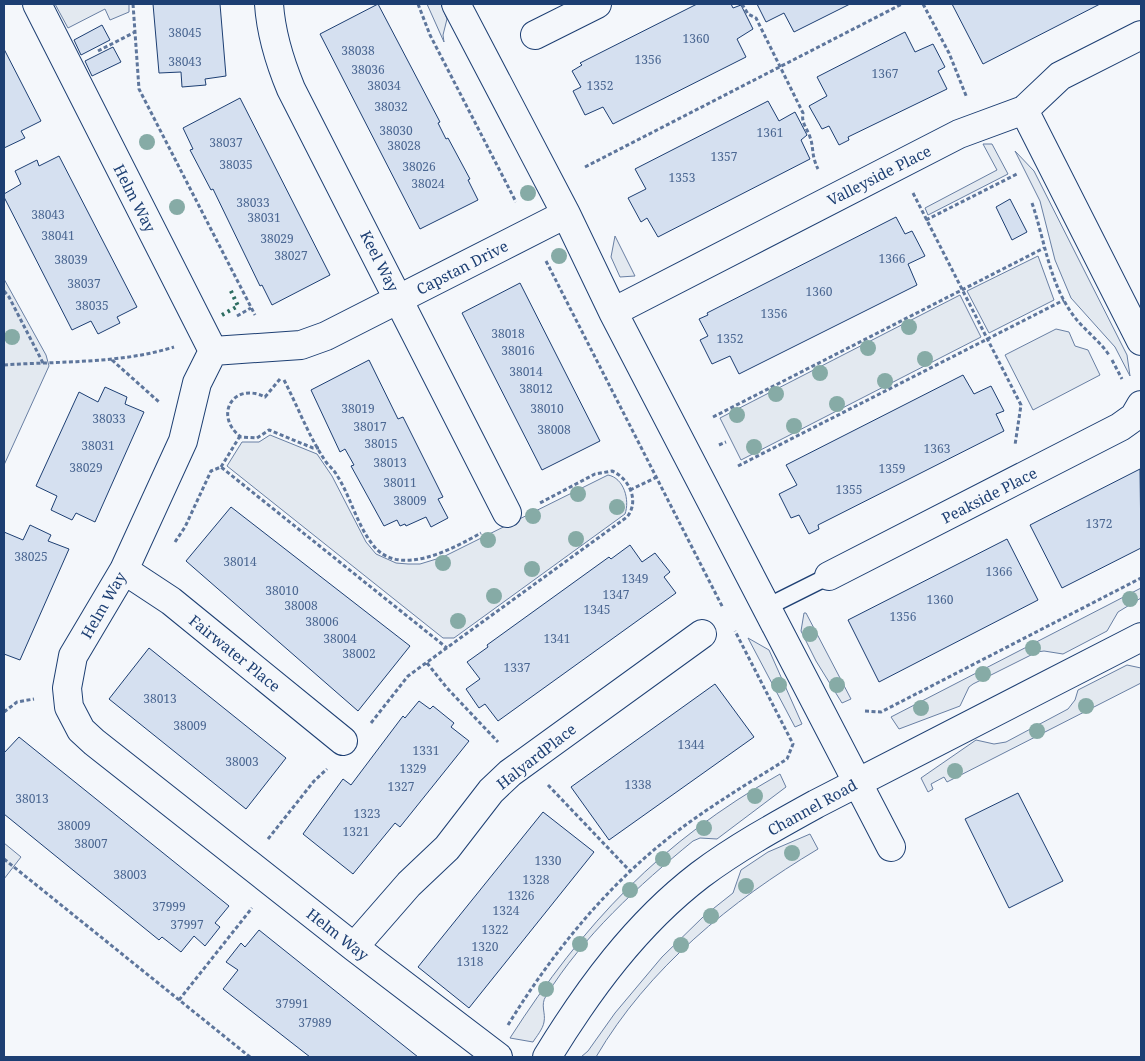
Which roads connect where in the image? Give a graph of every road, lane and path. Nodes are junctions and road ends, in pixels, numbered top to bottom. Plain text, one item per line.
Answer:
1 (37, 4) edge
2 (133, 4) edge
3 (268, 4) edge
4 (418, 4) edge
5 (456, 4) edge
6 (597, 4) edge
7 (742, 4) edge
8 (902, 4) edge
9 (923, 4) edge
10 (135, 32) junction
11 (535, 36) dead end
12 (1141, 36) edge
13 (92, 53) dead end
14 (780, 67) junction
15 (969, 101) dead end
16 (1024, 110) junction
17 (1013, 166) dead end
18 (585, 167) dead end
19 (1017, 174) junction
20 (822, 176) dead end
21 (1020, 178) dead end
22 (910, 188) dead end
23 (1028, 196) dead end
24 (566, 214) junction
25 (926, 220) junction
26 (531, 232) junction
27 (1044, 248) junction
28 (962, 289) junction
29 (4, 291) edge
30 (399, 299) junction
31 (1064, 300) junction
32 (613, 312) junction
33 (259, 324) dead end
34 (987, 339) junction
35 (1141, 341) edge
36 (179, 345) dead end
37 (213, 351) junction
38 (112, 360) junction
39 (43, 363) junction
40 (4, 365) edge
41 (1124, 384) dead end
42 (1141, 405) edge
43 (166, 406) dead end
44 (713, 417) dead end
45 (240, 436) junction
46 (318, 448) junction
47 (1018, 451) dead end
48 (738, 466) dead end
49 (221, 467) junction
50 (663, 474) dead end
51 (657, 477) junction
52 (630, 490) junction
53 (536, 505) dead end
54 (507, 513) dead end
55 (485, 532) dead end
56 (171, 548) dead end
57 (124, 570) junction
58 (829, 576) joint
59 (1141, 578) edge
60 (767, 607) junction
61 (726, 613) dead end
62 (730, 622) dead end
63 (702, 634) dead end
64 (1141, 637) edge
65 (447, 648) junction
66 (426, 663) junction
67 (42, 698) dead end
68 (865, 711) dead end
69 (4, 712) edge
70 (369, 726) dead end
71 (344, 741) dead end
72 (503, 746) dead end
73 (328, 768) dead end
74 (543, 780) dead end
75 (857, 782) junction
76 (267, 840) dead end
77 (890, 847) dead end
78 (4, 859) edge
79 (630, 872) junction
80 (255, 904) dead end
81 (354, 947) junction
82 (179, 1000) junction
83 (494, 1055) edge
84 (250, 1057) edge
85 (547, 1057) edge

1 - 37 street, Helm Way
2 - 10 path
3 - 30 street, Keel Way
4 - 26 path
5 - 24 street
6 - 11 street
7 - 14 path
8 - 14 path
9 - 15 path
10 - 13 path
10 - 33 path
12 - 16 street, Valleyside Place
14 - 18 path
14 - 20 path
16 - 32 street, Valleyside Place
16 - 35 street
17 - 19 path
19 - 21 path
19 - 25 path
22 - 25 path
23 - 27 path
24 - 26 street, Capstan Drive
24 - 32 street
25 - 28 path
26 - 30 street, Capstan Drive
26 - 51 path
27 - 28 path
27 - 31 path
28 - 34 path
28 - 44 path
29 - 39 path
30 - 37 street, Capstan Drive
30 - 54 street, Keel Way
31 - 34 path
31 - 41 path
32 - 60 street
34 - 47 path
34 - 48 path
36 - 38 path
37 - 57 street, Helm Way
38 - 39 path
38 - 43 path
39 - 40 path
42 - 58 street, Peakside Place
45 - 46 path
45 - 46 path
45 - 49 path
46 - 55 path
49 - 56 path
49 - 65 path
50 - 51 path
51 - 52 path
51 - 61 path
52 - 53 path
52 - 65 path
57 - 71 street, Fairwater Place
57 - 81 street, Helm Way
58 - 60 lane
59 - 68 path
60 - 75 street
62 - 79 path
63 - 81 street, HalyardPlace
64 - 75 street, Channel Road
65 - 66 path
66 - 70 path
66 - 72 path
67 - 69 path
73 - 76 path
74 - 79 path
75 - 77 street
75 - 85 street, Channel Road
78 - 82 path
79 - 83 path
80 - 82 path
81 - 83 street, Helm Way
82 - 84 path

